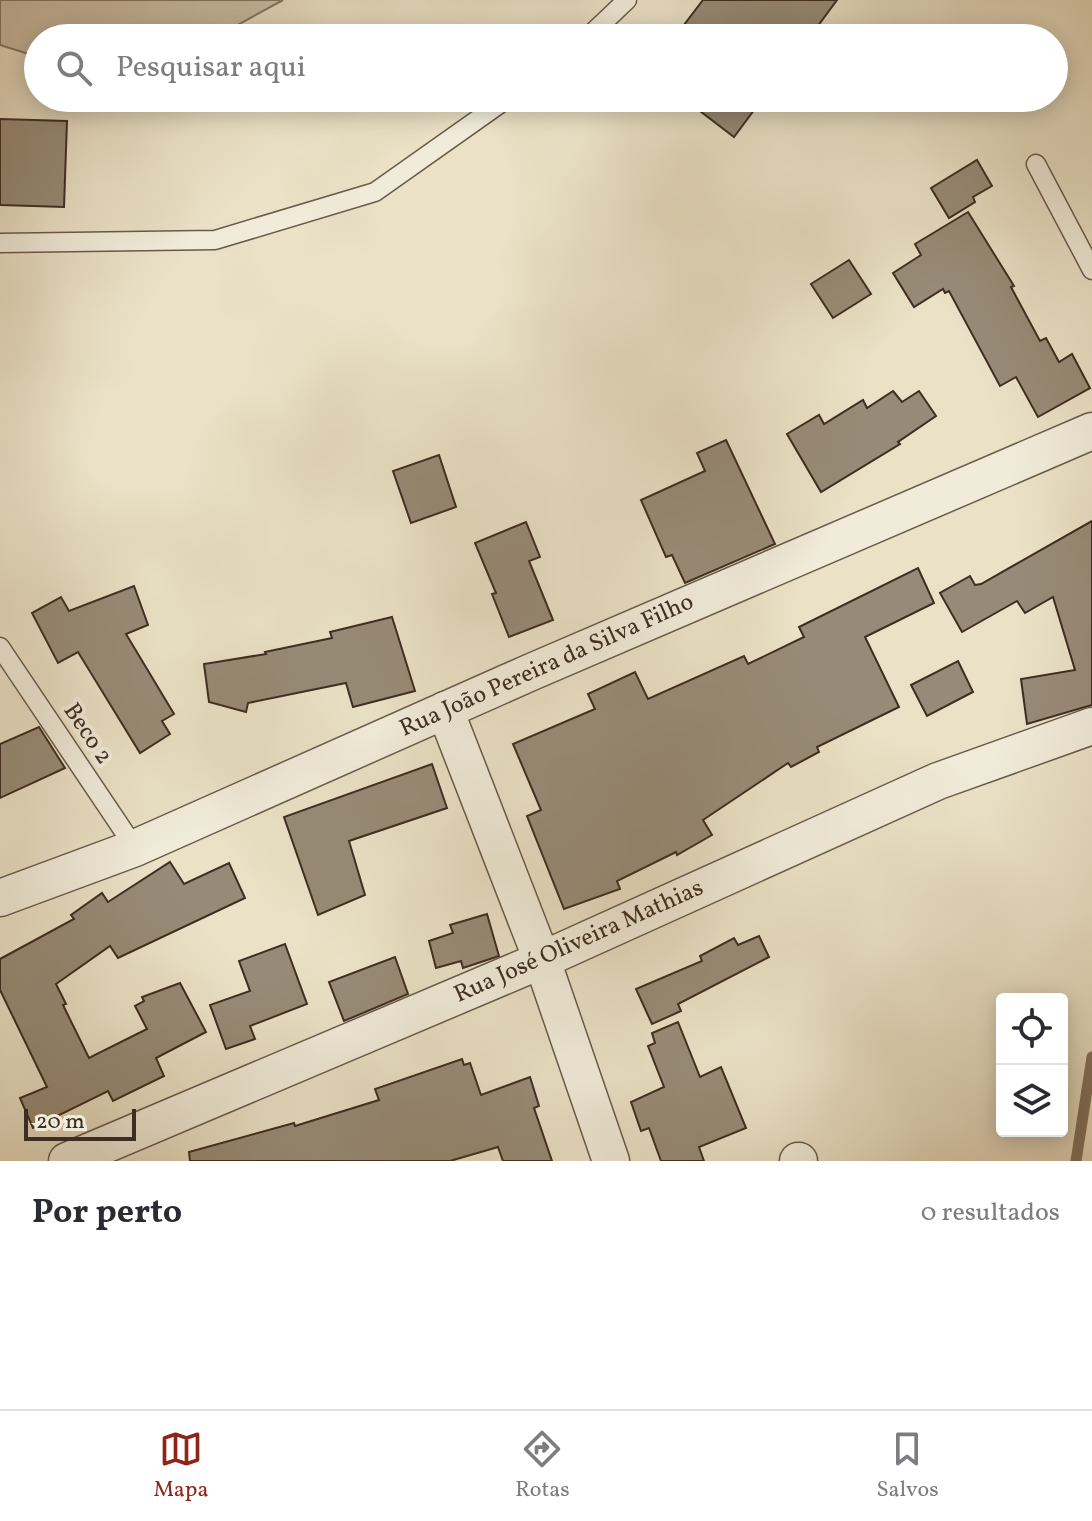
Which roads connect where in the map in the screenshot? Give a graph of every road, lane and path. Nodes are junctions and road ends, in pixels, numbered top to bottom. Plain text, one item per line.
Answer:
1 (627, 0) edge
2 (602, 24) edge
3 (488, 112) edge
4 (1036, 164) dead end
5 (0, 243) edge
6 (1092, 270) edge
7 (1092, 431) edge
8 (0, 647) edge
9 (445, 710) junction
10 (1092, 726) edge
11 (135, 848) junction
12 (0, 898) edge
13 (542, 960) junction
14 (67, 1161) edge
15 (611, 1161) edge

1 - 2 lane
3 - 5 lane
4 - 6 lane
7 - 9 street, Rua João Pereira da Silva Filho
8 - 11 lane, Beco 2
9 - 11 street, Rua João Pereira da Silva Filho
9 - 13 street
10 - 13 street, Rua José Oliveira Mathias
11 - 12 street, Rua João Pereira da Silva Filho
13 - 14 street, Rua José Oliveira Mathias
13 - 15 street

